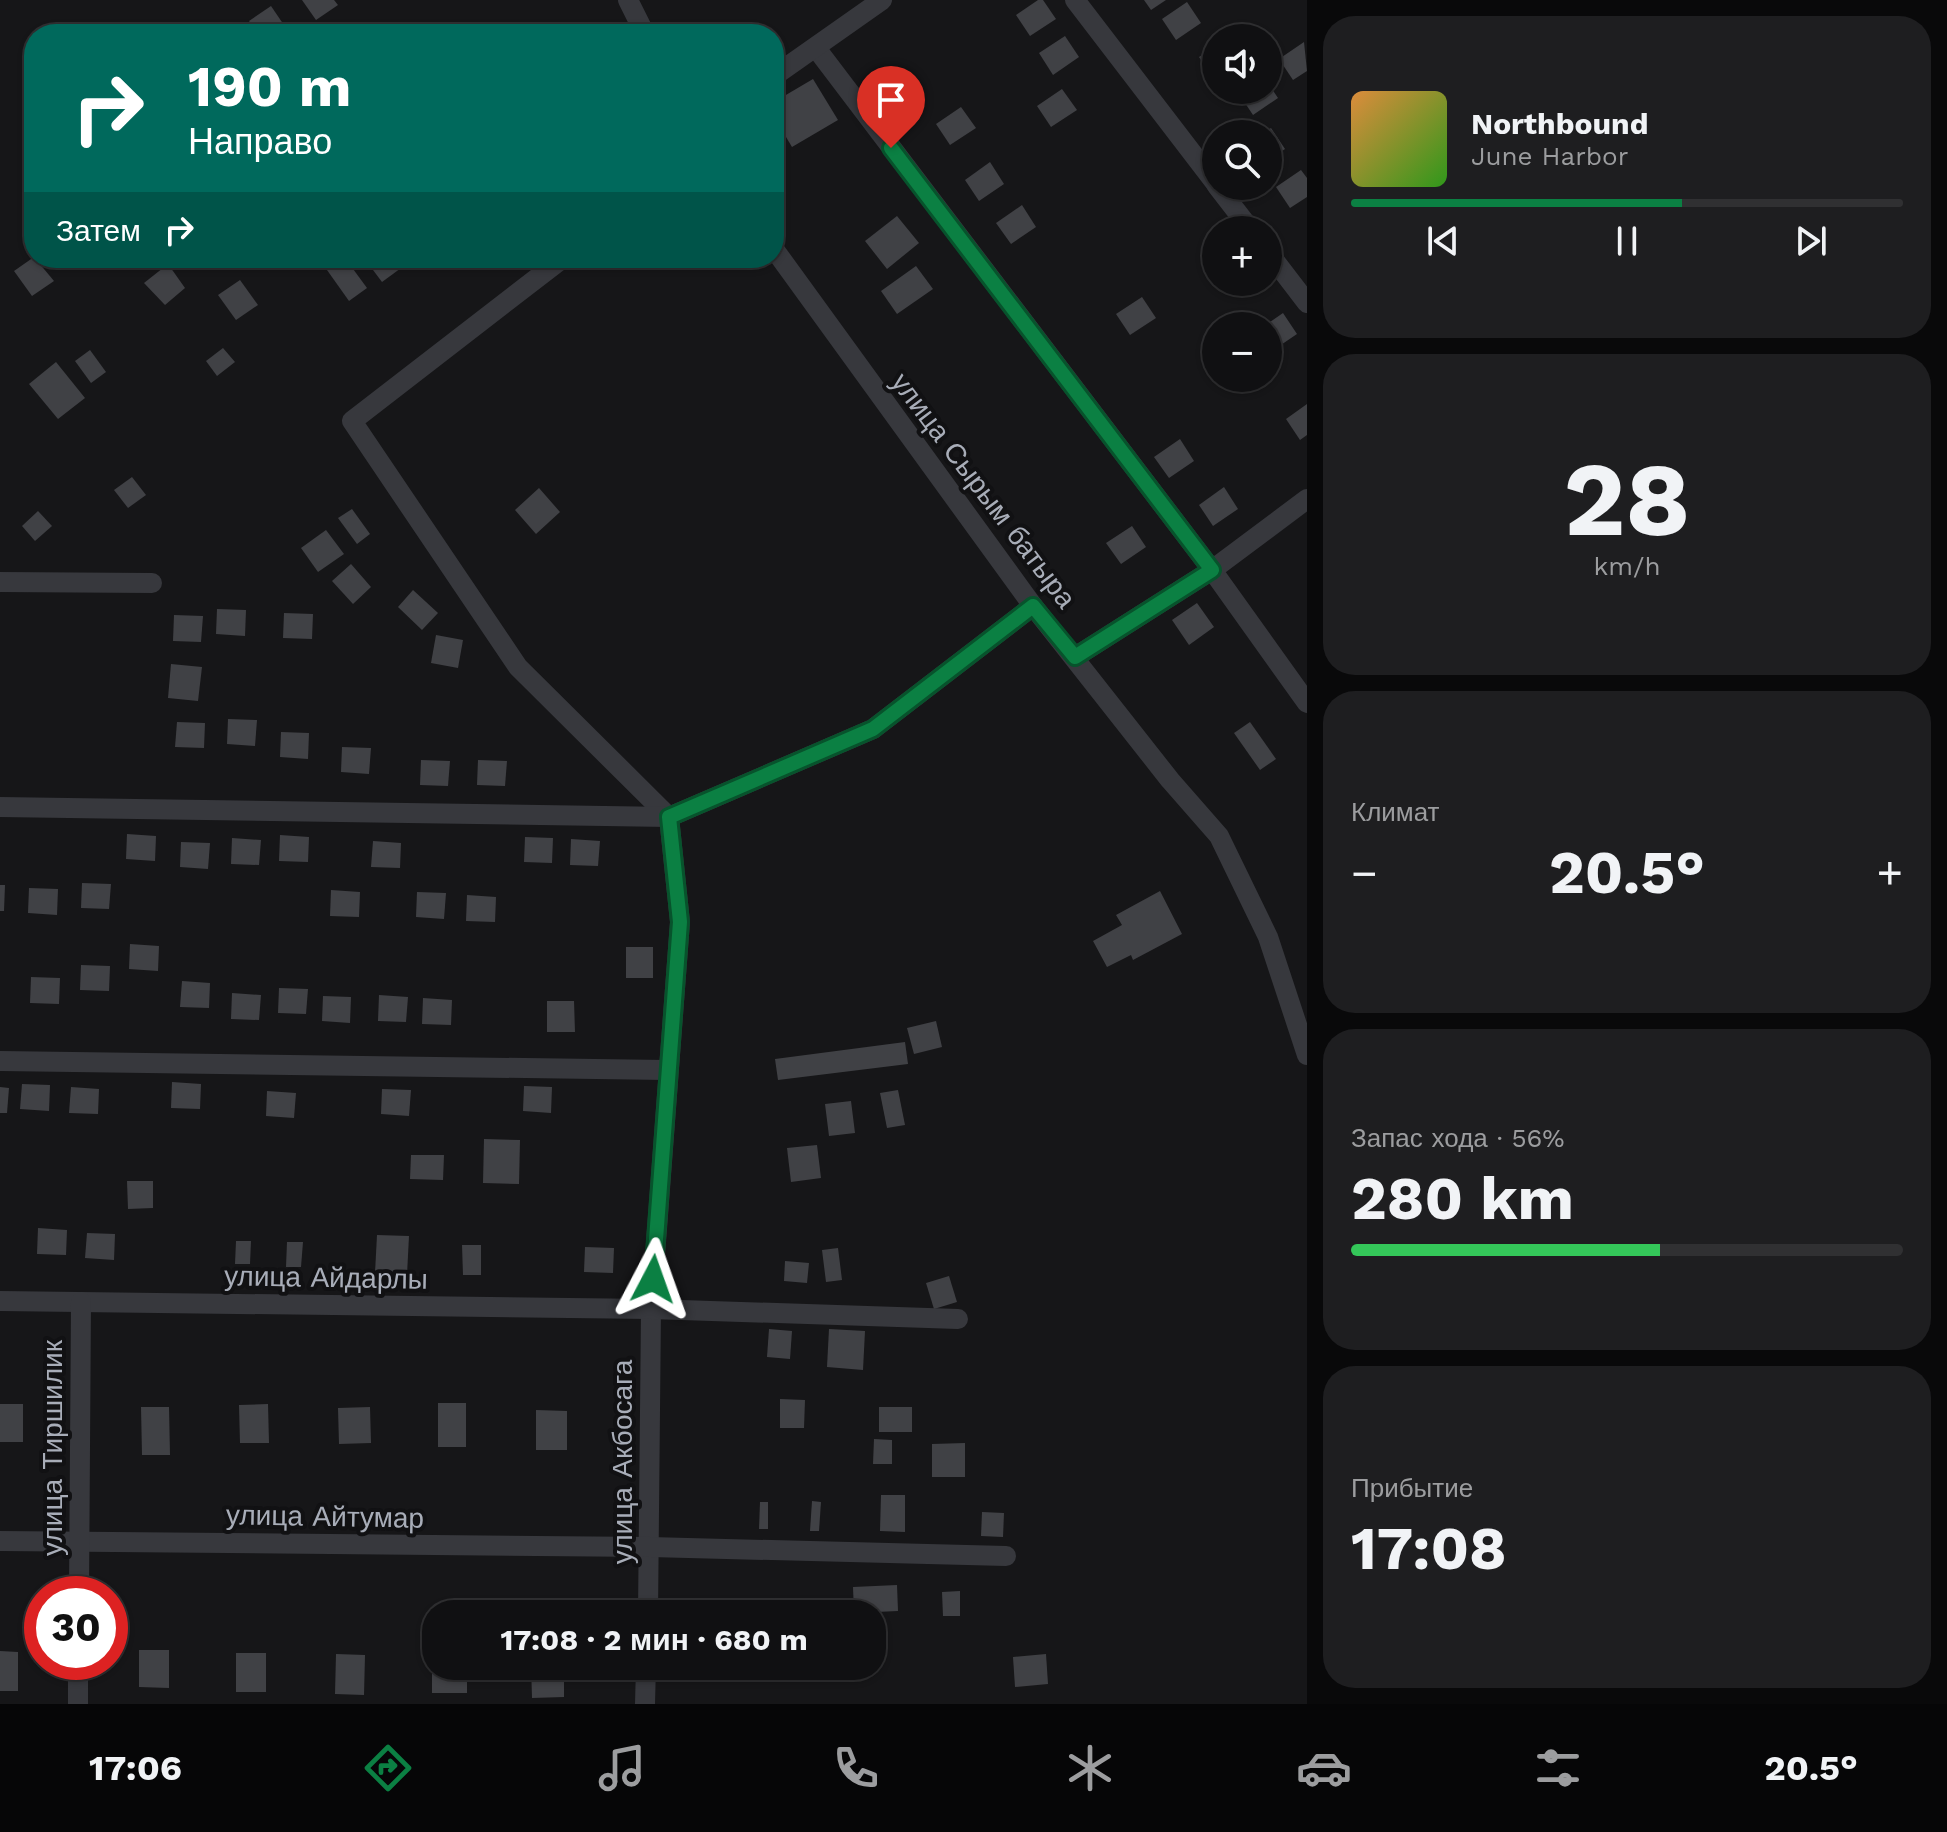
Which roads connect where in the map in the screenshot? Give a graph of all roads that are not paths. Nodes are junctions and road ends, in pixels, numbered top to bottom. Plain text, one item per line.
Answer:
1 (628, 0) edge
2 (882, 0) edge
3 (1075, 0) edge
4 (640, 24) edge
5 (816, 48) junction
6 (784, 69) edge
7 (1202, 165) edge
8 (1228, 200) edge
9 (1240, 216) edge
10 (784, 263) edge
11 (550, 268) edge
12 (1282, 270) edge
13 (1307, 303) edge
14 (1307, 499) edge
15 (1212, 570) junction
16 (0, 582) edge
17 (152, 583) dead end
18 (1033, 606) junction
19 (1075, 657) junction
20 (1307, 703) edge
21 (0, 807) edge
22 (669, 817) junction
23 (1307, 1055) edge
24 (0, 1061) edge
25 (666, 1070) junction
26 (0, 1301) edge
27 (81, 1302) junction
28 (651, 1309) junction
29 (958, 1319) dead end
30 (0, 1541) edge
31 (79, 1542) junction
32 (650, 1547) junction
33 (1006, 1556) dead end
34 (79, 1576) edge
35 (648, 1600) edge
36 (78, 1680) edge
37 (646, 1680) edge
38 (78, 1704) edge
39 (645, 1704) edge

1 - 4 street
2 - 5 street
3 - 7 street
5 - 6 street
5 - 15 street
8 - 9 street
10 - 18 street, улица Сырым батыра
11 - 22 street
12 - 13 street
14 - 15 street
15 - 19 street
15 - 20 street
16 - 17 street
18 - 19 street, улица Сырым батыра
18 - 22 street
19 - 23 street, улица Сырым батыра
21 - 22 street
22 - 25 street, улица Акбосага
24 - 25 street
25 - 28 street, улица Акбосага
26 - 27 street, улица Айдарлы
27 - 28 street, улица Айдарлы
27 - 31 street, улица Тиршилик
28 - 29 street, улица Айдарлы
28 - 32 street, улица Акбосага
30 - 31 street, улица Айтумар
31 - 32 street, улица Айтумар
31 - 34 street, улица Тиршилик
32 - 33 street, улица Айтумар
32 - 35 street, улица Акбосага
36 - 38 street
37 - 39 street

